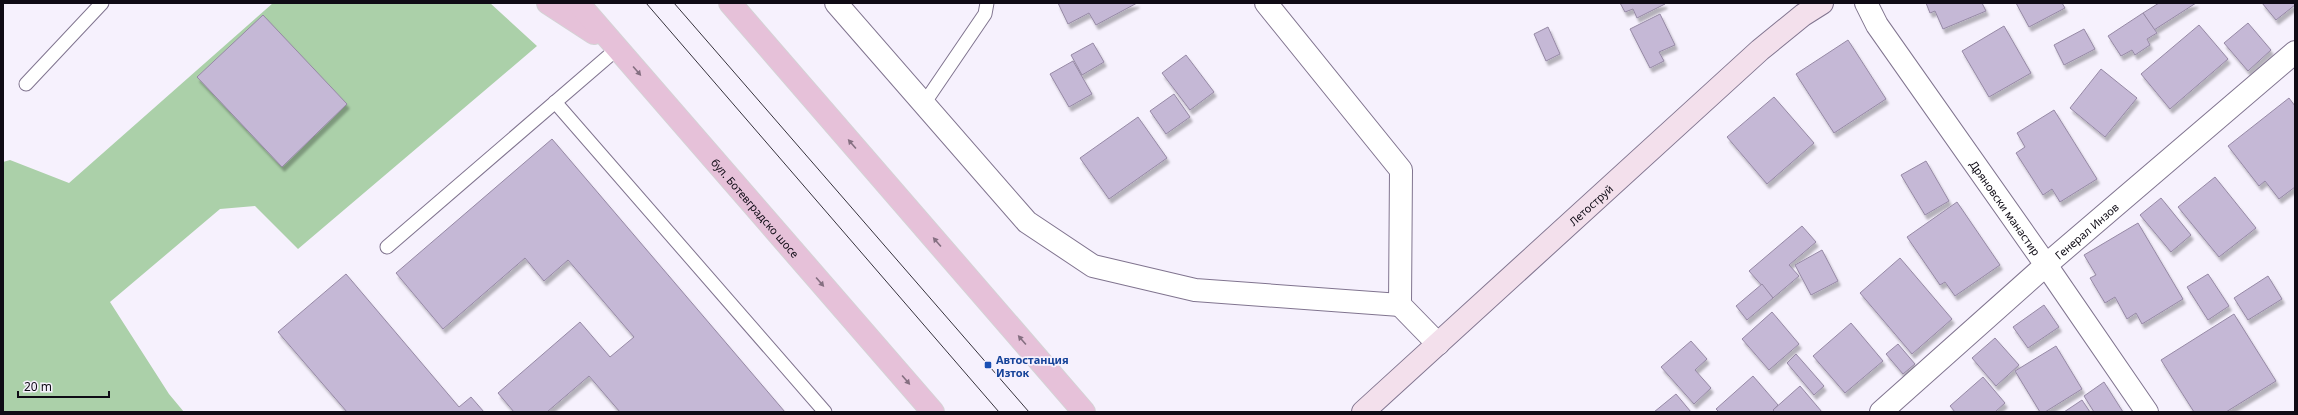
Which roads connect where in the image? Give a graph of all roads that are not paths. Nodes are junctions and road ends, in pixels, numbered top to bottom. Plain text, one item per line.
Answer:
1 (102, 3) edge
2 (548, 3) edge
3 (578, 3) edge
4 (730, 3) edge
5 (736, 3) edge
6 (836, 3) edge
7 (987, 3) edge
8 (1266, 3) edge
9 (1822, 3) edge
10 (1866, 3) edge
11 (756, 34) junction
12 (618, 48) junction
13 (2295, 52) edge
14 (26, 84) dead end
15 (555, 102) junction
16 (923, 105) junction
17 (387, 247) dead end
18 (2046, 265) junction
19 (1400, 305) junction
20 (1438, 344) junction
21 (825, 412) edge
22 (934, 412) edge
23 (1084, 412) edge
24 (1363, 412) edge
25 (1881, 412) edge
26 (2147, 412) edge

1 - 14 lane
2 - 12 main road
3 - 12 main road, бул. Ботевградско шосе
4 - 11 main road
5 - 11 main road
6 - 16 street
7 - 16 lane
8 - 19 street
9 - 20 street, Летоструй
10 - 18 street, Дряновски манастир
23 -> 11 main road
12 - 15 lane
12 -> 22 main road, бул. Ботевградско шосе
13 - 18 street, Генерал Инзов
15 - 17 lane
15 - 21 lane
16 - 19 street
18 - 25 street, Генерал Инзов
18 - 26 street, Дряновски манастир
19 - 20 street
20 - 24 street, Летоструй

